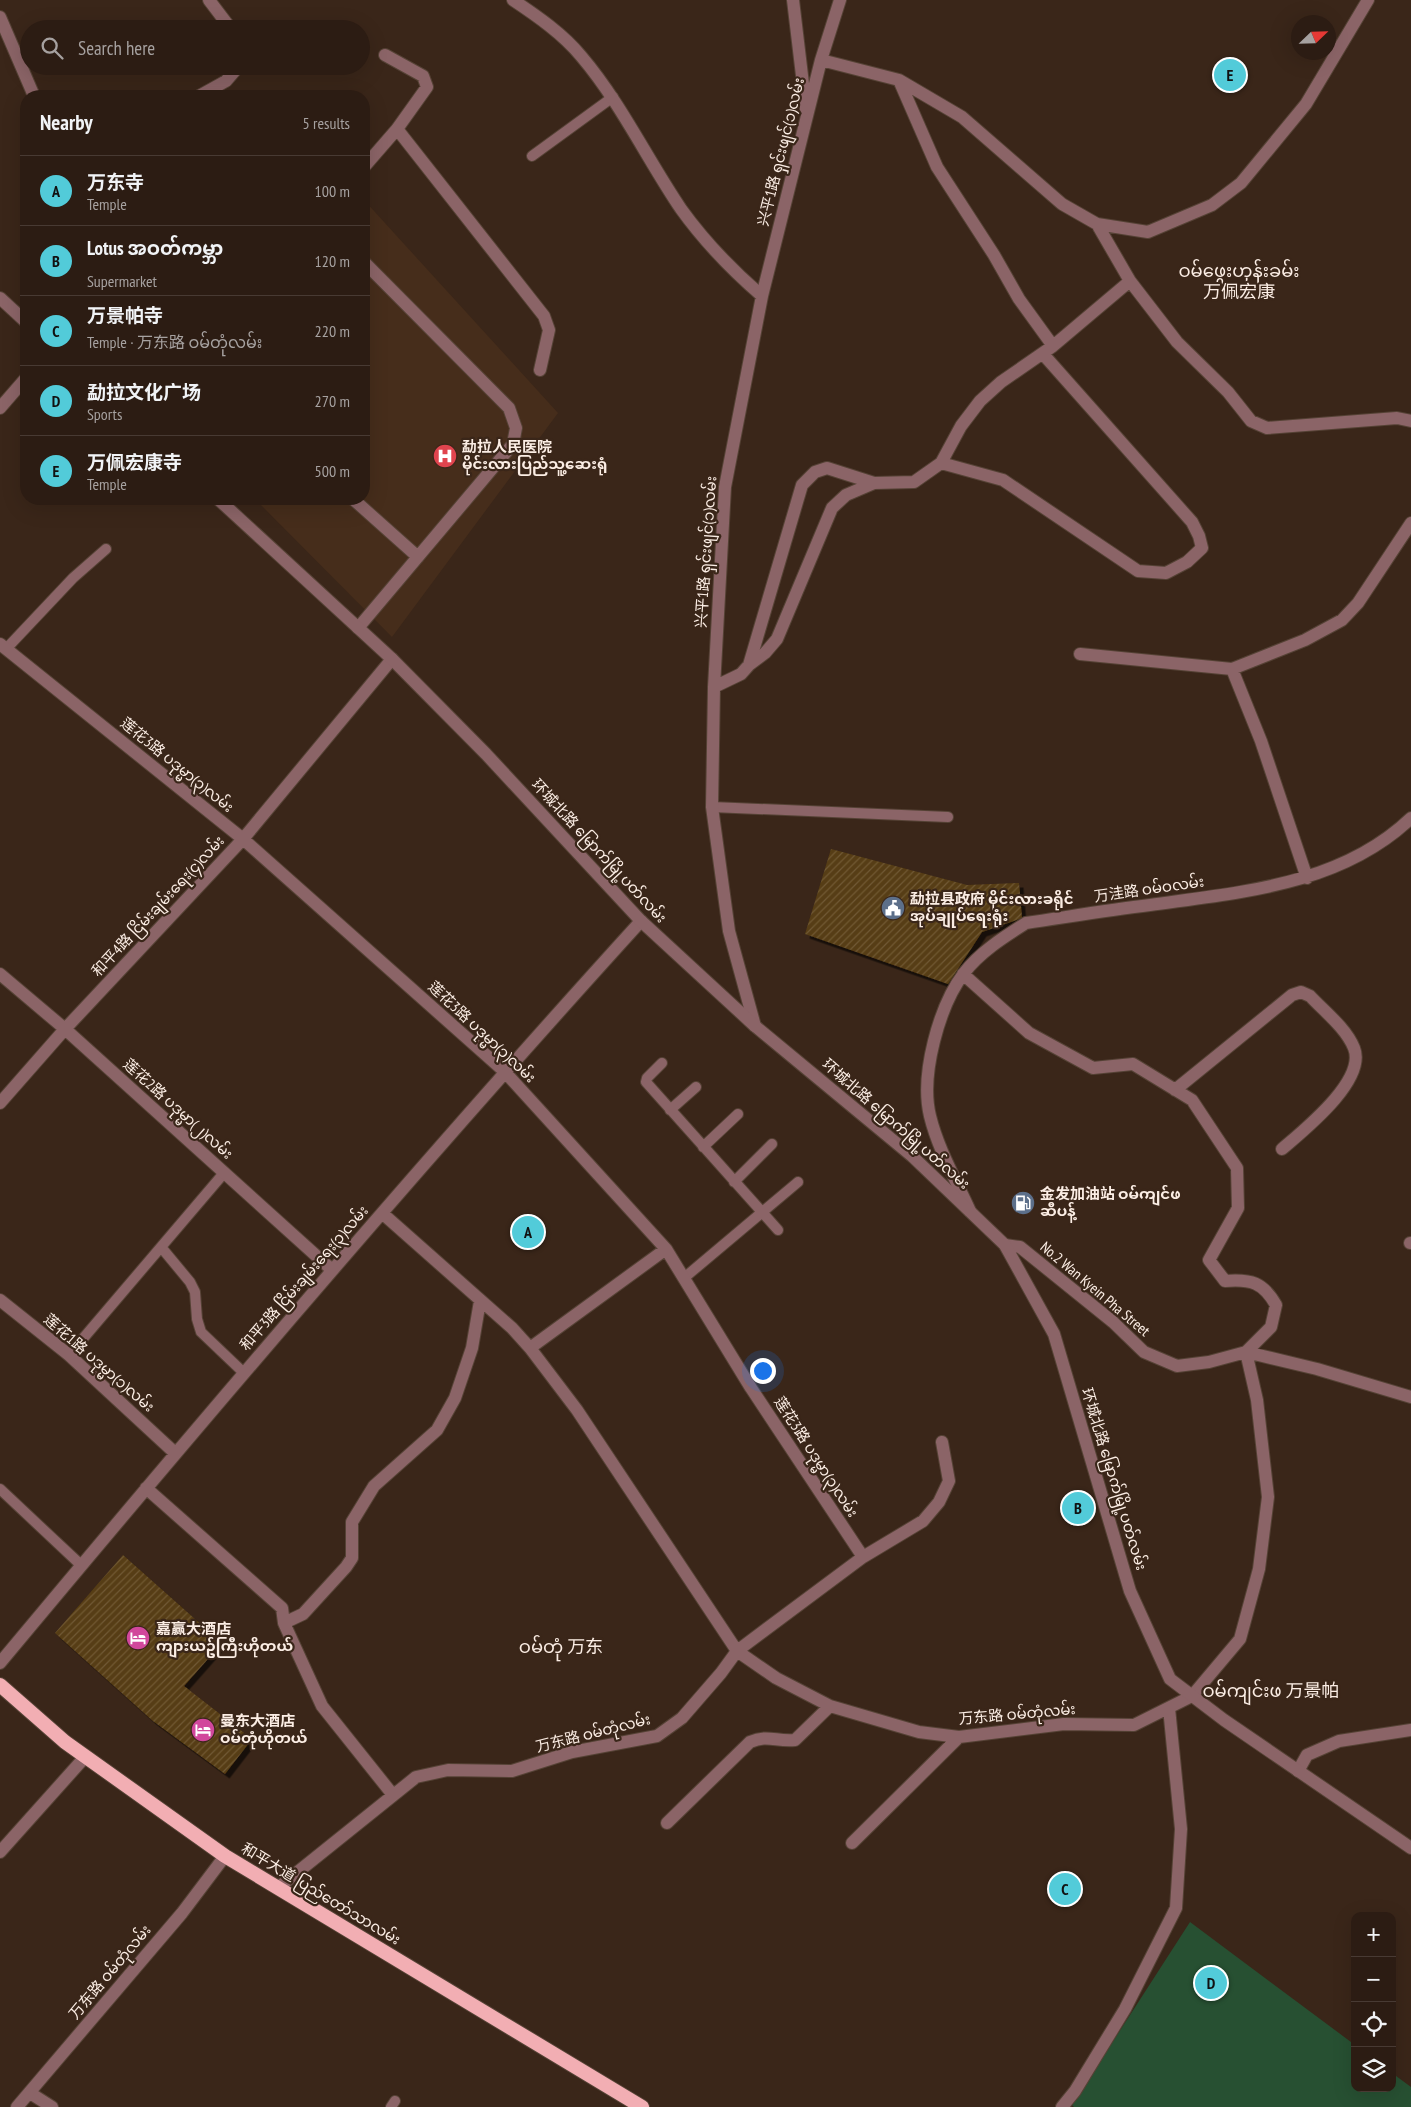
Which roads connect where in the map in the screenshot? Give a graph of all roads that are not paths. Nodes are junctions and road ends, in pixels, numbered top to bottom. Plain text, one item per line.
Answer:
1 (210, 0) edge
2 (514, 0) edge
3 (793, 0) edge
4 (840, 0) edge
5 (1368, 0) edge
6 (0, 17) edge
7 (224, 20) edge
8 (385, 55) dead end
9 (821, 60) junction
10 (20, 63) edge
11 (25, 75) edge
12 (232, 75) edge
13 (899, 80) junction
14 (31, 90) edge
15 (211, 90) edge
16 (613, 97) junction
17 (807, 120) junction
18 (397, 129) junction
19 (532, 156) dead end
20 (370, 160) edge
21 (1097, 224) junction
22 (370, 268) edge
23 (1130, 281) junction
24 (762, 296) junction
25 (0, 298) edge
26 (20, 316) edge
27 (1048, 350) junction
28 (540, 370) dead end
29 (20, 385) edge
30 (0, 408) edge
31 (1411, 420) edge
32 (941, 462) junction
33 (874, 483) junction
34 (227, 505) edge
35 (360, 505) edge
36 (1411, 523) edge
37 (106, 549) dead end
38 (418, 557) junction
39 (358, 628) junction
40 (3, 646) edge
41 (1080, 654) dead end
42 (392, 659) junction
43 (748, 665) junction
44 (1232, 669) junction
45 (714, 687) junction
46 (712, 807) junction
47 (948, 817) dead end
48 (1411, 818) edge
49 (243, 839) junction
50 (1307, 878) junction
51 (641, 921) junction
52 (0, 974) edge
53 (963, 974) junction
54 (756, 1026) junction
55 (65, 1029) junction
56 (662, 1063) dead end
57 (504, 1071) junction
58 (696, 1087) dead end
59 (1175, 1090) junction
60 (0, 1103) edge
61 (670, 1110) junction
62 (738, 1114) dead end
63 (772, 1144) dead end
64 (703, 1147) junction
65 (1282, 1148) dead end
66 (224, 1173) junction
67 (734, 1182) junction
68 (798, 1182) dead end
69 (970, 1211) junction
70 (382, 1213) junction
71 (763, 1213) junction
72 (778, 1230) dead end
73 (1005, 1245) junction
74 (161, 1247) junction
75 (666, 1249) junction
76 (332, 1270) junction
77 (684, 1278) junction
78 (0, 1300) edge
79 (480, 1301) junction
80 (530, 1348) junction
81 (1246, 1352) junction
82 (69, 1354) junction
83 (244, 1373) junction
84 (1411, 1397) edge
85 (942, 1442) dead end
86 (175, 1453) junction
87 (146, 1488) junction
88 (0, 1489) edge
89 (862, 1557) junction
90 (82, 1565) junction
91 (284, 1623) junction
92 (737, 1651) junction
93 (0, 1663) edge
94 (0, 1685) edge
95 (1192, 1696) junction
96 (830, 1706) junction
97 (1169, 1708) junction
98 (1411, 1730) edge
99 (958, 1737) junction
100 (85, 1757) junction
101 (1298, 1771) junction
102 (393, 1795) junction
103 (667, 1823) dead end
104 (852, 1843) dead end
105 (1411, 1848) edge
106 (0, 1852) edge
107 (225, 1856) junction
108 (279, 1888) junction
109 (30, 2093) junction
110 (17, 2107) edge
111 (52, 2107) edge
112 (642, 2107) edge
113 (1062, 2107) edge

1 - 7 street
2 - 16 street
3 - 17 street
4 - 9 street, 兴平1路 ရှင်းဖျင်(၁)လမ်း
5 - 21 street
6 - 10 street
8 - 18 street
9 - 13 street
9 - 17 street, 兴平1路 ရှင်းဖျင်(၁)လမ်း
11 - 14 street
12 - 15 street
13 - 21 street
13 - 27 street
16 - 19 lane
16 - 24 street
17 - 24 street, 兴平1路 ရှင်းဖျင်(၁)လမ်း
18 - 20 street
18 - 28 street
21 - 23 street
22 - 38 street
23 - 27 street
23 - 31 street
24 - 45 street, 兴平1路 ရှင်းဖျင်(၁)လမ်း
25 - 26 street
27 - 32 street
27 - 32 street
29 - 30 street
32 - 33 street
33 - 43 street
33 - 43 street
34 - 39 street, 环城北路 မြောက်မြို့ပတ်လမ်း
35 - 38 street
36 - 44 street
37 - 40 lane
38 - 39 street
39 - 42 street, 环城北路 မြောက်မြို့ပတ်လမ်း
40 - 49 street, 莲花3路 ပဒုမ္မာ(၃)လမ်း
41 - 44 street
42 - 49 street, 和平4路 ငြိမ်းချမ်းရေး(၄)လမ်း
42 - 51 street, 环城北路 မြောက်မြို့ပတ်လမ်း
43 - 45 street
44 - 50 street
45 - 46 street, 兴平1路 ရှင်းဖျင်(၁)လမ်း
46 - 47 lane
46 - 54 street, 兴平1路 ရှင်းဖျင်(၁)လမ်း
48 - 50 street, 万洼路 ဝမ်ဝလမ်း
49 - 55 street, 和平4路 ငြိမ်းချမ်းရေး(၄)လမ်း
49 - 57 street, 莲花3路 ပဒုမ္မာ(၃)လမ်း
50 - 53 street, 万洼路 ဝမ်ဝလမ်း
51 - 54 street, 环城北路 မြောက်မြို့ပတ်လမ်း
51 - 57 street, 和平3路 ငြိမ်းချမ်းရေး(၃)လမ်း
52 - 55 street, 莲花2路 ပဒုမ္မာ(၂)လမ်း
53 - 59 street
53 - 69 street, 万洼路 ဝမ်ဝလမ်း
54 - 69 street, 环城北路 မြောက်မြို့ပတ်လမ်း
55 - 60 street, 和平4路 ငြိမ်းချမ်းရေး(၄)လမ်း
55 - 66 street, 莲花2路 ပဒုမ္မာ(၂)လမ်း
56 - 61 lane
57 - 70 street, 和平3路 ငြိမ်းချမ်းရေး(၃)လမ်း
57 - 75 street, 莲花3路 ပဒုမ္မာ(၃)လမ်း
58 - 61 lane
59 - 65 street
59 - 81 street
61 - 64 lane
62 - 64 lane
63 - 67 lane
64 - 67 lane
66 - 74 lane
66 - 76 street, 莲花2路 ပဒုမ္မာ(၂)လမ်း
67 - 71 lane
68 - 71 lane
69 - 73 street, 环城北路 မြောက်မြို့ပတ်လမ်း
70 - 76 street, 和平3路 ငြိမ်းချမ်းရေး(၃)လမ်း
70 - 79 street
71 - 72 lane
71 - 77 lane
73 - 81 street, No.2 Wan Kyein Pha Street
73 - 95 street, 环城北路 မြောက်မြို့ပတ်လမ်း
74 - 82 lane
74 - 83 lane
75 - 77 street, 莲花3路 ပဒုမ္မာ(၃)လမ်း
75 - 80 street
76 - 83 street, 和平3路 ငြိမ်းချမ်းရေး(၃)လမ်း
77 - 89 street, 莲花3路 ပဒုမ္မာ(၃)လမ်း
78 - 82 street, 莲花1路 ပဒုမ္မာ(၁)လမ်း
79 - 80 street
79 - 91 street
80 - 92 street
81 - 84 street
81 - 95 street
82 - 86 street, 莲花1路 ပဒုမ္မာ(၁)လမ်း
83 - 86 street, 和平3路 ငြိမ်းချမ်းရေး(၃)လမ်း
85 - 89 street
86 - 87 street, 和平3路 ငြိမ်းချမ်းရေး(၃)လမ်း
87 - 90 street, 和平3路 ငြိမ်းချမ်းရေး(၃)လမ်း
87 - 91 street
88 - 90 lane
89 - 92 street
90 - 93 street, 和平3路 ငြိမ်းချမ်းရေး(၃)လမ်း
91 - 102 street
92 - 96 street, 万东路 ဝမ်တုံလမ်း
92 - 102 street, 万东路 ဝမ်တုံလမ်း
94 - 100 highway, 和平大道 ပြည်တော်သာလမ်း
95 - 97 street, 万东路 ဝမ်တုံလမ်း
95 - 101 street, 环城北路 မြောက်မြို့ပတ်လမ်း
96 - 99 street, 万东路 ဝမ်တုံလမ်း
96 - 103 street
97 - 99 street, 万东路 ဝမ်တုံလမ်း
97 - 113 street
98 - 101 street
99 - 104 street
100 - 106 street
100 - 107 highway, 和平大道 ပြည်တော်သာလမ်း
101 - 105 street, 环城北路 မြောက်မြို့ပတ်လမ်း
102 - 108 street, 万东路 ဝမ်တုံလမ်း
107 - 108 highway, 和平大道 ပြည်တော်သာလမ်း
107 - 109 street, 万东路 ဝမ်တုံလမ်း
108 - 112 highway, 和平大道 ပြည်တော်သာလမ်း
109 - 110 street, 万东路 ဝမ်တုံလမ်း
109 - 111 street

